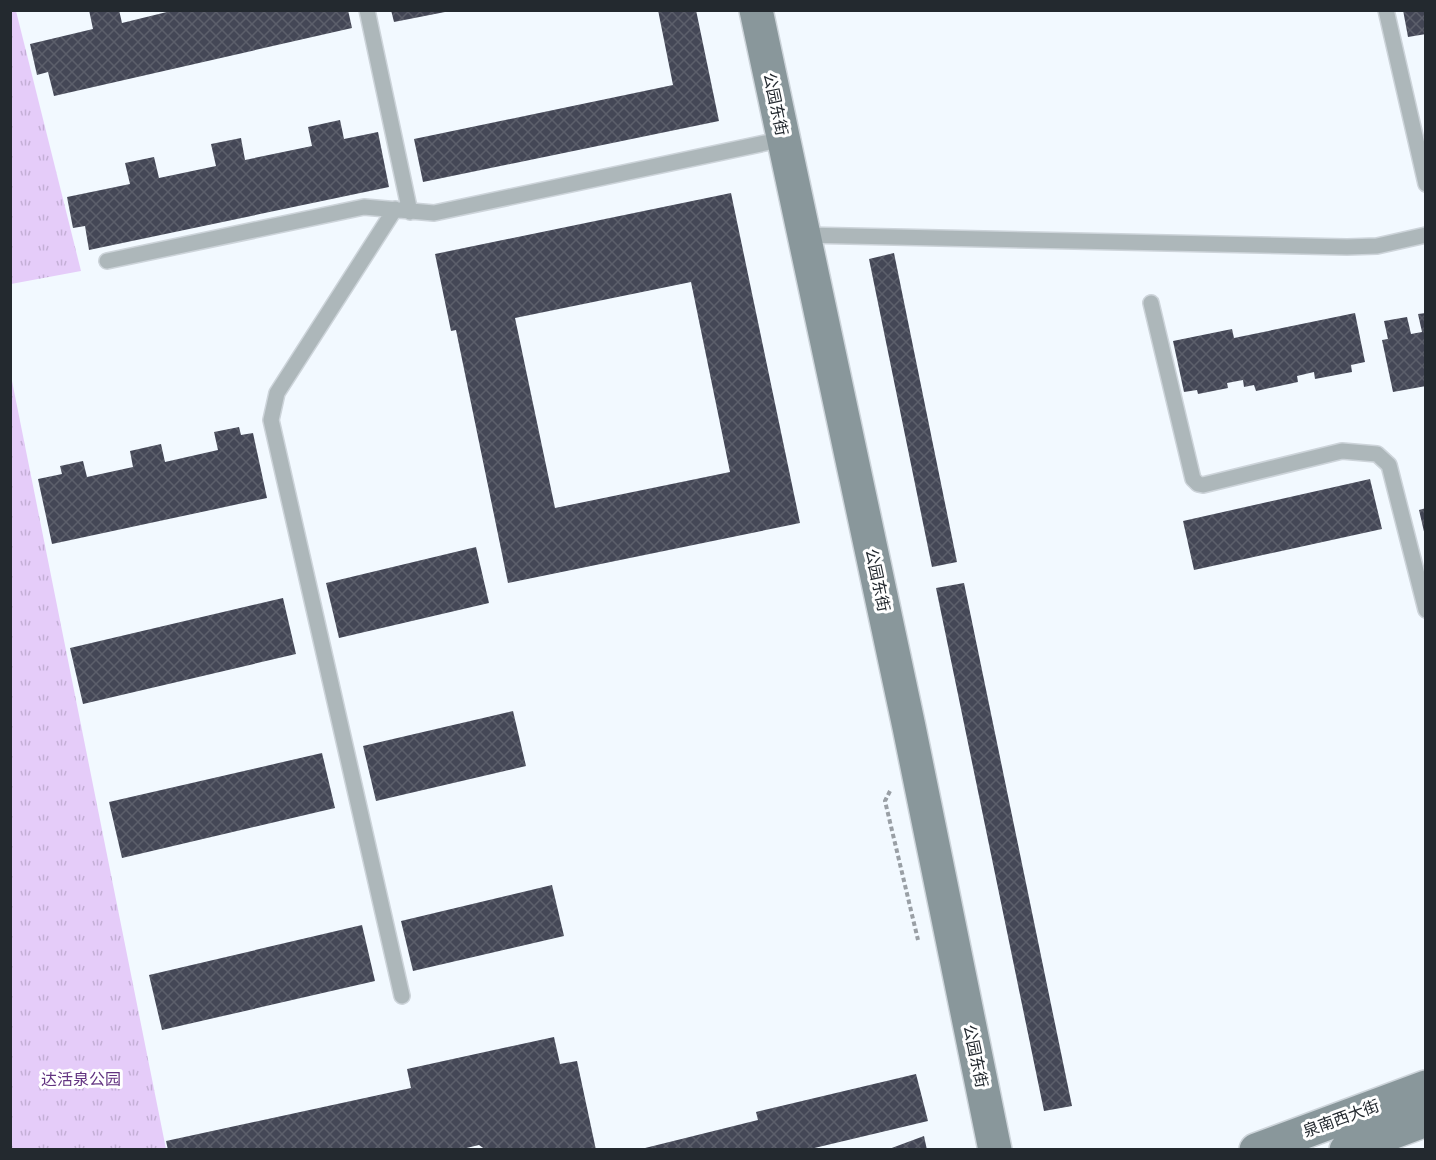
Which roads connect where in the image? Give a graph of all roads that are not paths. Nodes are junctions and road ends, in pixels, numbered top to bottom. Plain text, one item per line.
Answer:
1 (368, 10) edge
2 (756, 10) edge
3 (1386, 10) edge
4 (784, 139) junction
5 (1425, 184) edge
6 (394, 209) junction
7 (410, 212) junction
8 (804, 235) junction
9 (1425, 235) edge
10 (107, 261) dead end
11 (1151, 303) dead end
12 (1425, 610) edge
13 (402, 996) dead end
14 (1425, 1087) edge
15 (1425, 1120) edge
16 (995, 1149) edge
17 (1256, 1149) edge
18 (1346, 1149) edge

1 - 7 lane
2 - 4 street, 公园东街
3 - 5 lane
4 - 7 lane
4 - 8 street, 公园东街
6 - 7 lane
6 - 10 lane
6 - 13 lane
8 - 9 lane
8 - 16 street, 公园东街
11 - 12 lane
14 - 17 street, 泉南西大街
15 - 18 street, 泉南西大街

